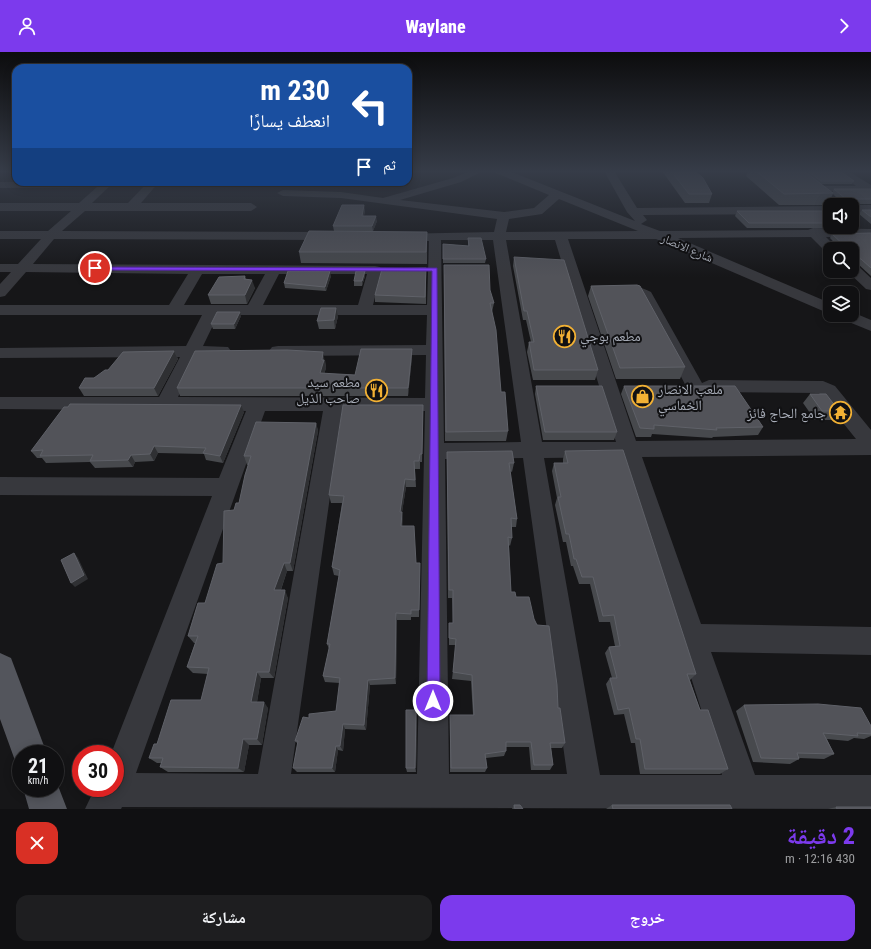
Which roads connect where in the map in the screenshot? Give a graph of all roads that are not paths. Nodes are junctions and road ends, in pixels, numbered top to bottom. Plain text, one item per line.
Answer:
1 (115, 206) edge
2 (170, 206) edge
3 (421, 206) edge
4 (543, 206) edge
5 (587, 206) edge
6 (630, 206) edge
7 (0, 207) edge
8 (81, 207) junction
9 (859, 209) edge
10 (871, 209) edge
11 (823, 210) edge
12 (633, 212) junction
13 (859, 223) edge
14 (502, 227) junction
15 (813, 232) junction
16 (871, 232) edge
17 (0, 234) edge
18 (654, 234) junction
19 (51, 235) junction
20 (234, 236) junction
21 (350, 236) edge
22 (560, 236) junction
23 (389, 237) edge
24 (435, 237) junction
25 (824, 242) edge
26 (0, 268) edge
27 (21, 268) junction
28 (198, 268) junction
29 (274, 270) junction
30 (375, 270) junction
31 (390, 270) edge
32 (859, 275) edge
33 (871, 286) edge
34 (591, 290) junction
35 (0, 293) edge
36 (823, 306) edge
37 (0, 310) edge
38 (174, 310) junction
39 (212, 310) junction
40 (253, 310) junction
41 (364, 310) junction
42 (435, 310) junction
43 (859, 321) edge
44 (871, 326) edge
45 (435, 350) junction
46 (192, 351) junction
47 (239, 351) edge
48 (262, 351) edge
49 (0, 353) edge
50 (0, 403) edge
51 (166, 403) junction
52 (258, 404) junction
53 (334, 404) junction
54 (435, 405) junction
55 (630, 449) junction
56 (869, 449) edge
57 (533, 450) junction
58 (434, 451) junction
59 (0, 486) edge
60 (228, 486) junction
61 (693, 638) junction
62 (871, 641) edge
63 (0, 668) edge
64 (26, 745) edge
65 (124, 759) edge
66 (272, 790) junction
67 (433, 791) junction
68 (744, 792) junction
69 (871, 792) edge
70 (124, 793) edge
71 (44, 797) edge
72 (588, 800) edge
73 (48, 809) edge

1 - 8 street
2 - 20 street
3 - 14 street
4 - 14 street
5 - 18 street, شارع الانصار
6 - 12 street
7 - 8 street
8 - 19 street
9 - 10 street
11 - 12 street
12 - 18 street
13 - 16 street
14 - 22 street
14 - 24 street
14 - 57 street
15 - 16 street
15 - 18 street
15 - 25 street
17 - 19 street
18 - 22 street
18 - 36 street, شارع الانصار
19 - 20 street
19 - 27 street
20 - 21 street
22 - 34 street
23 - 24 street
24 - 42 street
26 - 27 street
27 - 28 street
27 - 35 street
28 - 29 street
28 - 38 street
29 - 30 street
29 - 40 street
30 - 31 street
30 - 41 street
32 - 33 street
34 - 55 street
34 - 56 street
37 - 38 street
38 - 39 street
39 - 40 street
39 - 46 street
40 - 41 street
41 - 42 street
42 - 45 street
43 - 44 street
45 - 48 street
45 - 54 street
46 - 47 street
46 - 49 street
46 - 51 street
50 - 51 street
51 - 52 street
52 - 53 street
52 - 60 street
53 - 54 street
53 - 66 street
54 - 58 street
55 - 56 street
55 - 57 street
55 - 61 street
57 - 58 street
57 - 72 street
58 - 67 street
59 - 60 street
60 - 65 street
61 - 62 street
61 - 68 street
63 - 64 main road
66 - 67 street
66 - 70 street
67 - 72 street
68 - 69 street
68 - 72 street
71 - 73 main road

